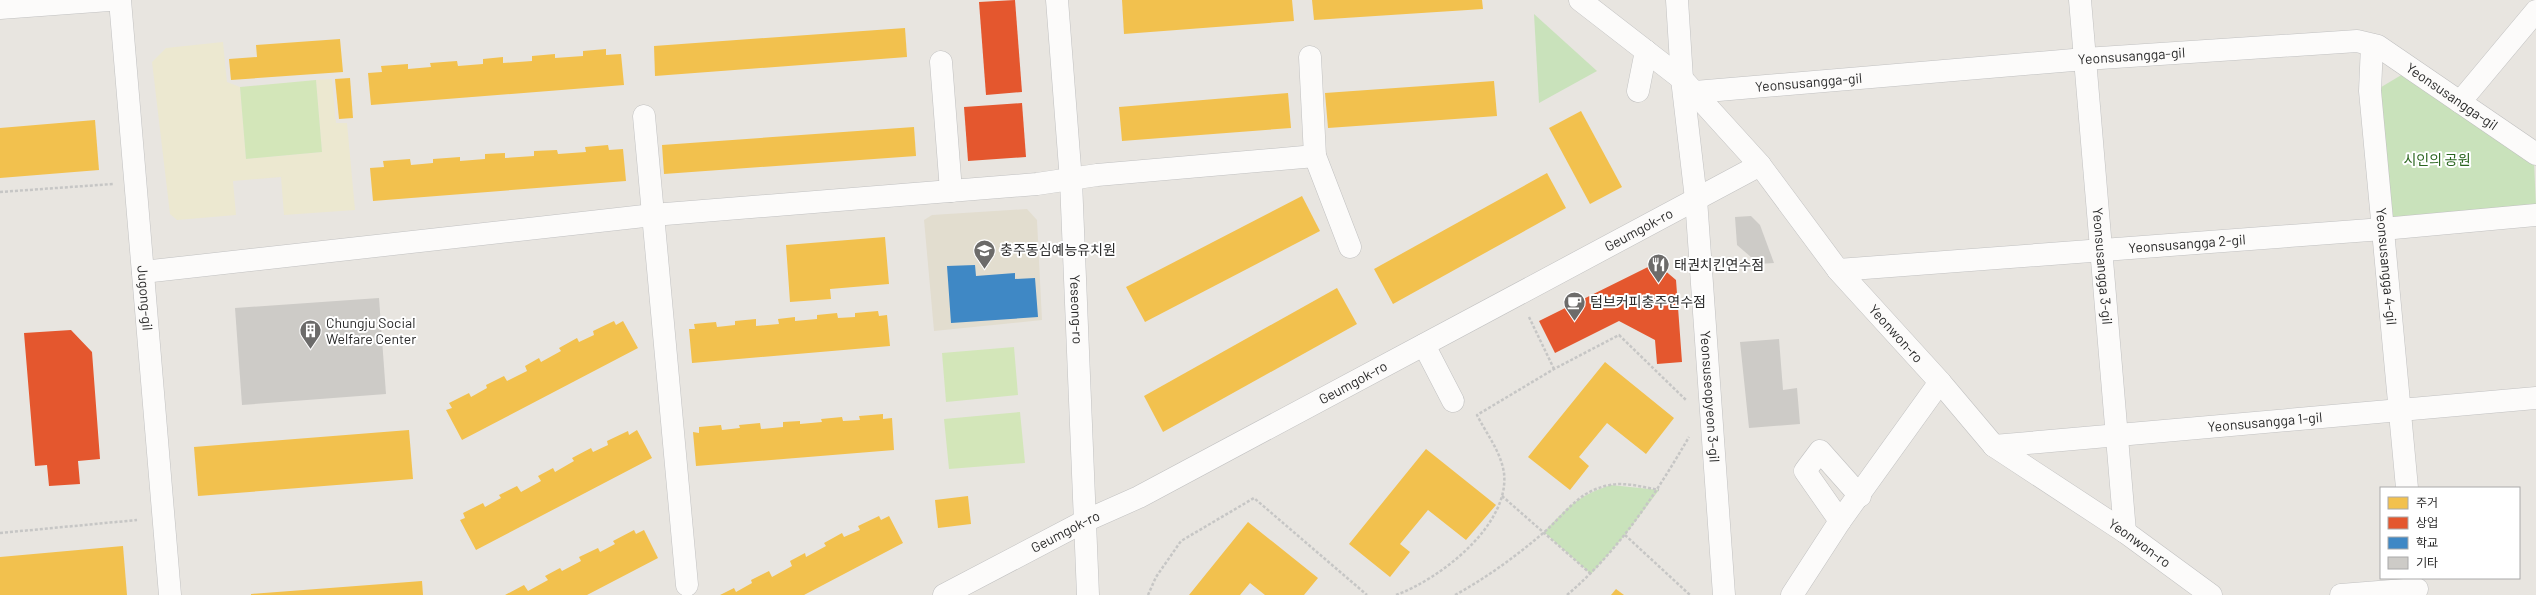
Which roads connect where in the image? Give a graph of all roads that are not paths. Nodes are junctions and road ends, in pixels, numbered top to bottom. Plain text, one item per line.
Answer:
1 (109, 0) edge
2 (120, 0) edge
3 (1057, 0) edge
4 (1580, 0) edge
5 (1677, 0) edge
6 (2080, 0) edge
7 (0, 8) edge
8 (2536, 11) edge
9 (2372, 45) junction
10 (1646, 51) junction
11 (1310, 57) dead end
12 (2085, 59) junction
13 (940, 62) dead end
14 (1689, 85) junction
15 (1638, 91) dead end
16 (2460, 102) junction
17 (644, 116) dead end
18 (2536, 154) edge
19 (1315, 156) junction
20 (1760, 165) junction
21 (1071, 181) junction
22 (951, 191) junction
23 (1696, 199) junction
24 (2536, 215) edge
25 (653, 216) junction
26 (2383, 229) junction
27 (1350, 247) dead end
28 (2101, 249) junction
29 (1838, 270) junction
30 (143, 272) junction
31 (1424, 345) junction
32 (1940, 382) junction
33 (2536, 398) edge
34 (1453, 401) dead end
35 (2400, 410) junction
36 (2118, 436) junction
37 (1994, 446) junction
38 (2407, 487) edge
39 (1860, 496) junction
40 (1085, 521) junction
41 (1840, 521) junction
42 (2124, 532) junction
43 (687, 585) dead end
44 (2417, 587) edge
45 (170, 595) edge
46 (944, 595) edge
47 (1088, 595) edge
48 (1724, 595) edge
49 (1792, 595) edge
50 (2211, 595) edge
51 (2341, 595) edge

1 - 7 street
2 - 30 street, Jugong-gil
3 - 21 street, Yeseong-ro
4 - 10 street, Yeonwon-ro
5 - 14 street
6 - 12 street, Yeonsusangga 3-gil
8 - 16 street
9 - 12 street, Yeonsusangga-gil
9 - 16 street, Yeonsusangga-gil
9 - 26 street, Yeonsusangga 4-gil
10 - 14 street, Yeonwon-ro
10 - 15 street
11 - 19 street
12 - 14 street, Yeonsusangga-gil
12 - 28 street, Yeonsusangga 3-gil
13 - 22 street
14 - 20 street, Yeonwon-ro
14 - 23 street, Yeonsuseopyeon 3-gil
16 - 18 street, Yeonsusangga-gil
17 - 25 street
19 - 21 street
19 - 27 street
20 - 23 street, Geumgok-ro
20 - 29 street, Yeonwon-ro
21 - 22 street
21 - 40 street, Yeseong-ro
22 - 25 street
23 - 31 street, Geumgok-ro
23 - 48 street, Yeonsuseopyeon 3-gil
24 - 26 street, Yeonsusangga 2-gil
25 - 30 street
25 - 43 street
26 - 28 street, Yeonsusangga 2-gil
26 - 35 street, Yeonsusangga 4-gil
28 - 29 street, Yeonsusangga 2-gil
28 - 36 street, Yeonsusangga 3-gil
29 - 32 street, Yeonwon-ro
30 - 45 street, Jugong-gil
31 - 34 street
31 - 40 street, Geumgok-ro
32 - 37 street, Yeonwon-ro
32 - 39 street
33 - 35 street, Yeonsusangga 1-gil
35 - 36 street, Yeonsusangga 1-gil
35 - 38 street, Yeonsusangga 4-gil
36 - 37 street, Yeonsusangga 1-gil
36 - 42 street, Yeonsusangga 3-gil
37 - 42 street, Yeonwon-ro
39 - 41 street
39 - 41 street
40 - 46 street, Geumgok-ro
40 - 47 street, Yeseong-ro
41 - 49 street
42 - 50 street, Yeonwon-ro
44 - 51 street

